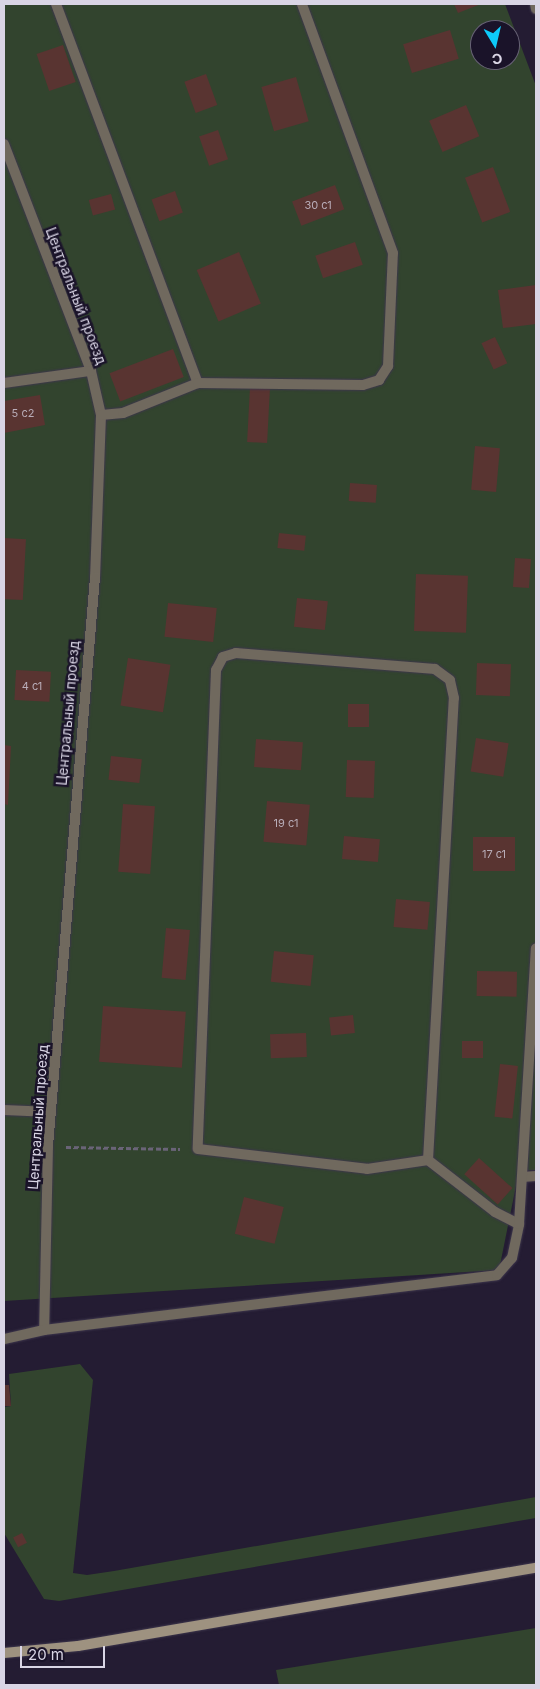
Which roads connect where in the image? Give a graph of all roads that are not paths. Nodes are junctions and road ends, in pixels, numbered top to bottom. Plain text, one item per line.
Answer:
1 (56, 4) edge
2 (302, 4) edge
3 (535, 4) edge
4 (536, 9) edge
5 (4, 144) edge
6 (91, 371) junction
7 (4, 383) edge
8 (198, 383) junction
9 (101, 415) junction
10 (536, 949) edge
11 (4, 1110) edge
12 (51, 1112) junction
13 (428, 1160) junction
14 (536, 1176) edge
15 (522, 1177) junction
16 (518, 1224) junction
17 (44, 1330) junction
18 (4, 1339) edge
19 (536, 1568) edge
20 (4, 1654) edge

1 - 8 lane
2 - 8 lane
3 - 4 lane
5 - 6 lane, Центральный проезд
6 - 7 lane
6 - 9 lane, Центральный проезд
8 - 9 lane
9 - 12 lane, Центральный проезд
10 - 15 lane
11 - 12 lane
12 - 17 lane, Центральный проезд
13 - 13 lane
13 - 16 lane
14 - 15 lane
15 - 16 lane
16 - 17 lane
17 - 18 lane
19 - 20 street

